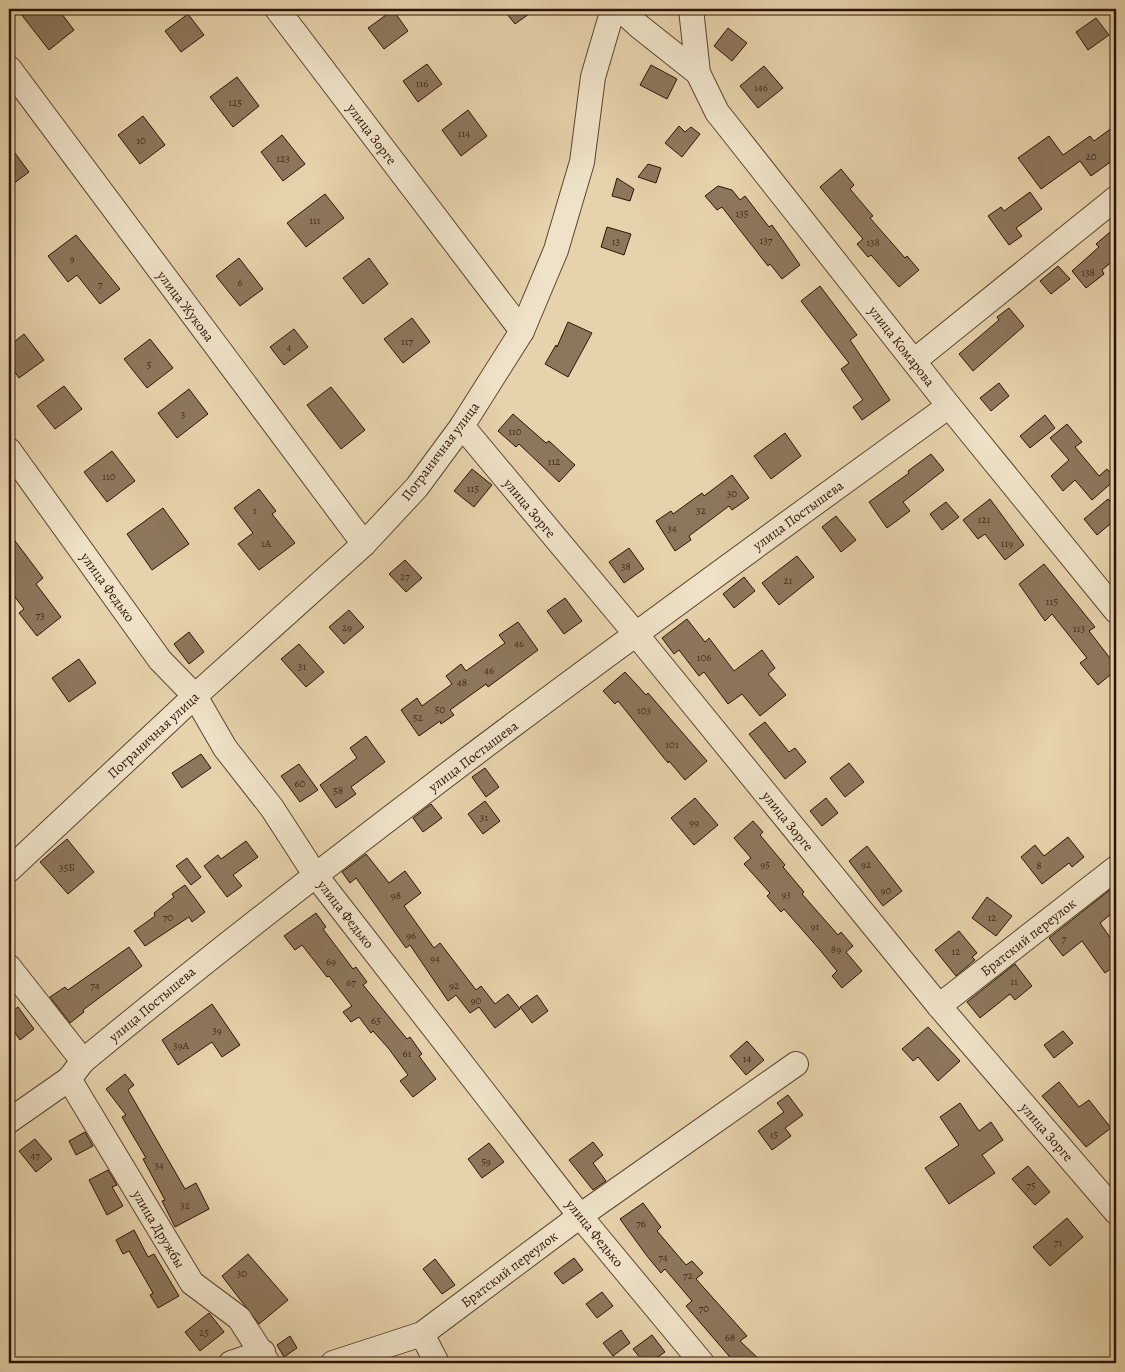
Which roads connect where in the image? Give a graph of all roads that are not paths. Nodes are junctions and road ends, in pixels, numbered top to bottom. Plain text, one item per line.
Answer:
1 (277, 9) edge
2 (613, 9) edge
3 (620, 9) edge
4 (691, 9) edge
5 (9, 68) edge
6 (698, 73) junction
7 (1116, 198) edge
8 (522, 331) junction
9 (914, 361) junction
10 (949, 406) junction
11 (462, 426) junction
12 (9, 450) edge
13 (364, 544) junction
14 (1116, 611) edge
15 (635, 634) junction
16 (195, 696) junction
17 (1116, 868) edge
18 (9, 870) edge
19 (316, 876) junction
20 (9, 967) edge
21 (939, 1006) junction
22 (796, 1064) dead end
23 (76, 1070) junction
24 (9, 1121) edge
25 (1116, 1212) edge
26 (580, 1216) junction
27 (422, 1334) junction
28 (265, 1358) edge
29 (231, 1363) edge
30 (333, 1363) edge
31 (437, 1363) edge
32 (702, 1363) edge

1 - 8 street, улица Зорге
2 - 8 street, Пограничная улица
3 - 6 street, улица Комарова
4 - 6 street, улица Комарова
5 - 13 street, улица Жукова
6 - 9 street, улица Комарова
7 - 9 street
8 - 11 street, Пограничная улица
9 - 10 street, улица Комарова
10 - 14 street, улица Комарова
10 - 15 street, улица Постышева
11 - 13 street, Пограничная улица
11 - 15 street, улица Зорге
12 - 16 street, улица Федько
13 - 16 street, Пограничная улица
15 - 19 street, улица Постышева
15 - 21 street, улица Зорге
16 - 18 street, Пограничная улица
16 - 19 street, улица Федько
17 - 21 street, Братский переулок
19 - 23 street, улица Постышева
19 - 26 street, улица Федько
20 - 23 street, улица Дружбы
21 - 25 street, улица Зорге
22 - 26 street, Братский переулок
23 - 24 street, улица Постышева
23 - 28 street, улица Дружбы
26 - 27 street, Братский переулок
26 - 32 street, улица Федько
27 - 30 street, Братский переулок
27 - 31 street
28 - 29 street

